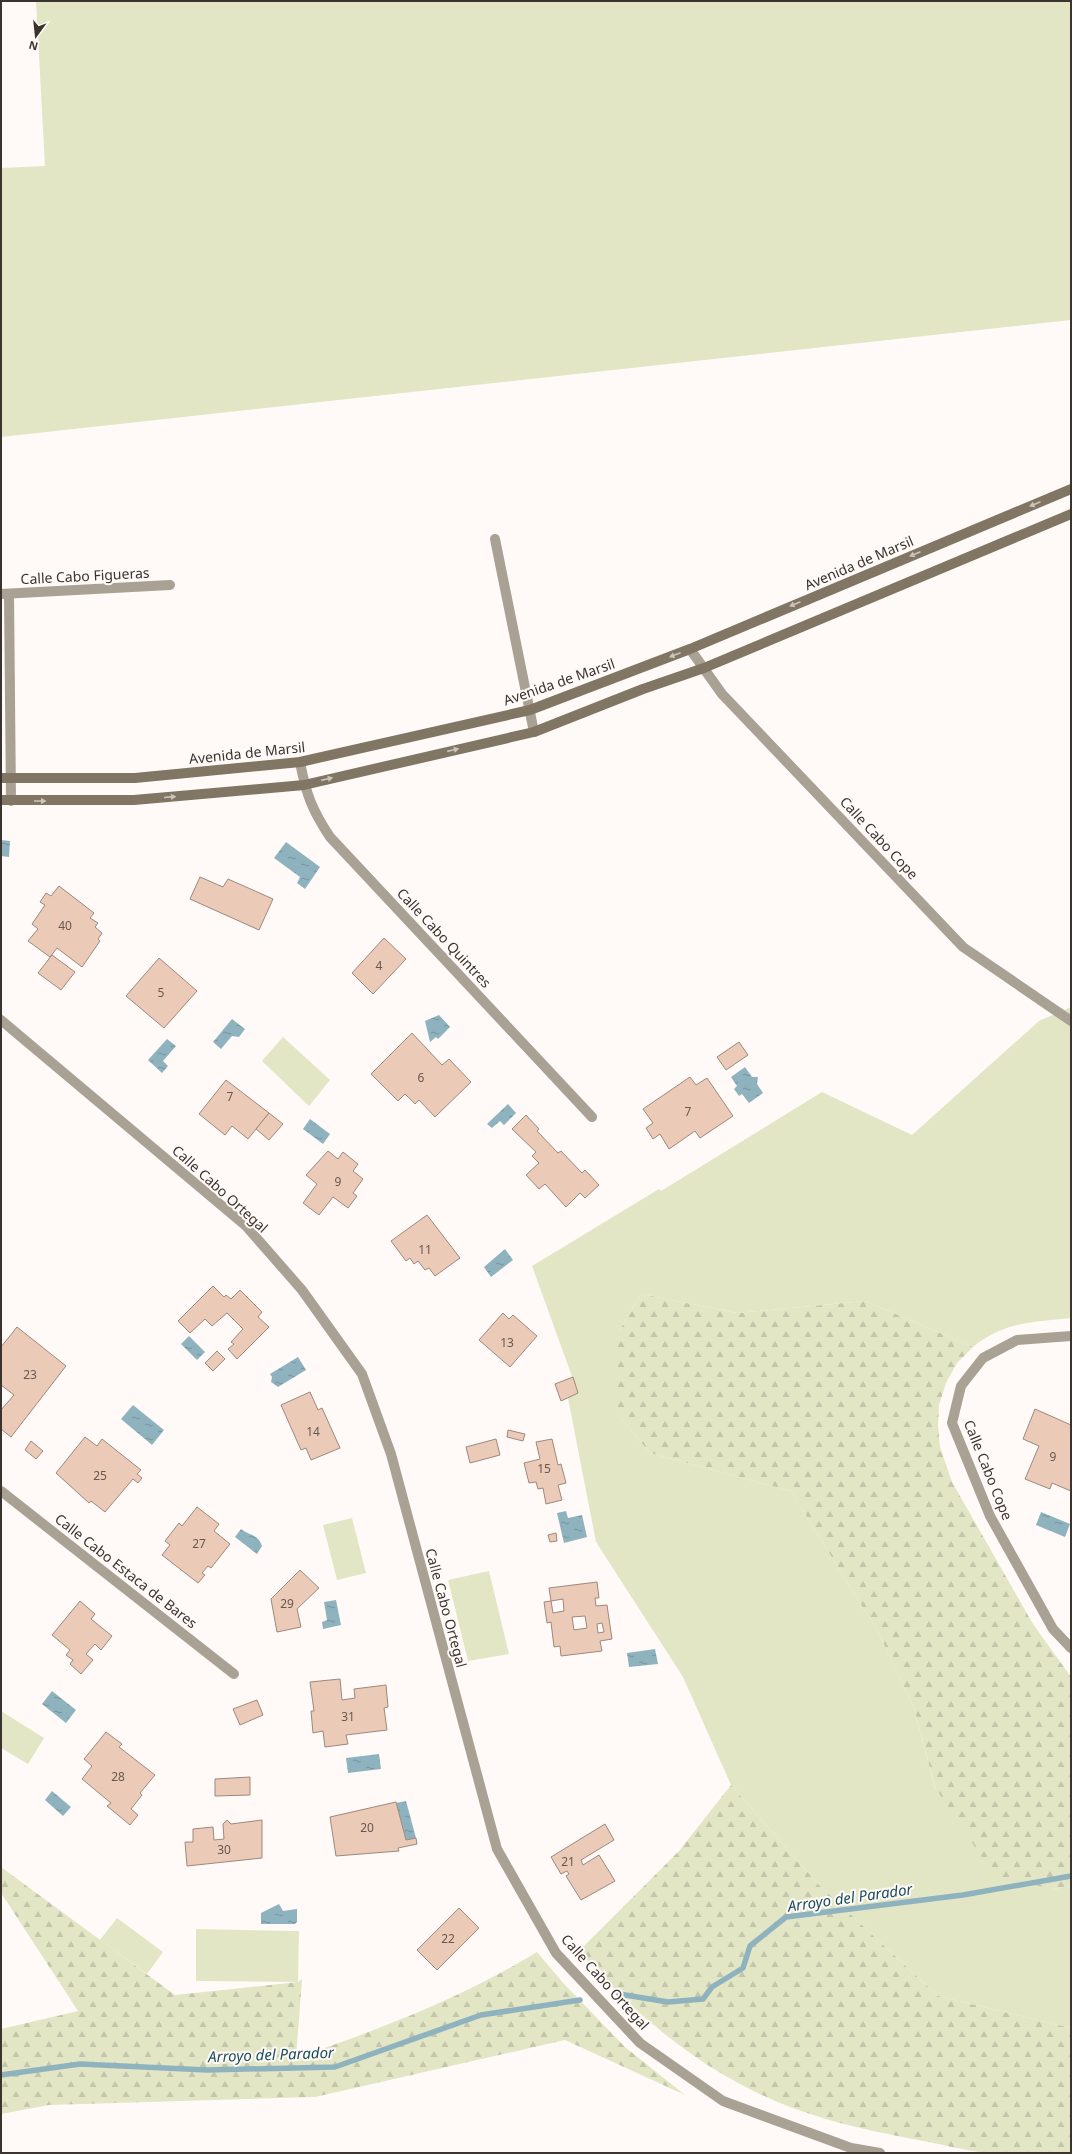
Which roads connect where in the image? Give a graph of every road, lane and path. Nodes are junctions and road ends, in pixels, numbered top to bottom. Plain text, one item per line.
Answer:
1 (1071, 490) edge
2 (1071, 514) edge
3 (495, 539) dead end
4 (170, 586) dead end
5 (5, 594) edge
6 (690, 649) junction
7 (704, 668) junction
8 (530, 710) junction
9 (534, 732) junction
10 (300, 762) junction
11 (6, 779) edge
12 (304, 785) junction
13 (6, 801) edge
14 (1, 1020) edge
15 (1071, 1021) edge
16 (592, 1117) dead end
17 (1071, 1336) edge
18 (1, 1491) edge
19 (1071, 1648) edge
20 (234, 1674) dead end
21 (880, 2153) edge

1 -> 6 street, Avenida de Marsil
2 - 7 street
3 - 8 street
4 - 5 street, Calle Cabo Figueras
5 - 11 street
6 - 7 street, Calle Cabo Cope
6 -> 8 street, Avenida de Marsil
7 - 9 street
7 - 15 street, Calle Cabo Cope
8 - 9 street
8 - 10 street, Avenida de Marsil
12 -> 9 street
10 - 11 street, Avenida de Marsil
10 - 12 street, Calle Cabo Quintres
11 - 13 street
13 -> 12 street
12 - 16 street, Calle Cabo Quintres
14 - 21 street, Calle Cabo Ortegal
17 - 19 street, Calle Cabo Cope
18 - 20 street, Calle Cabo Estaca de Bares

